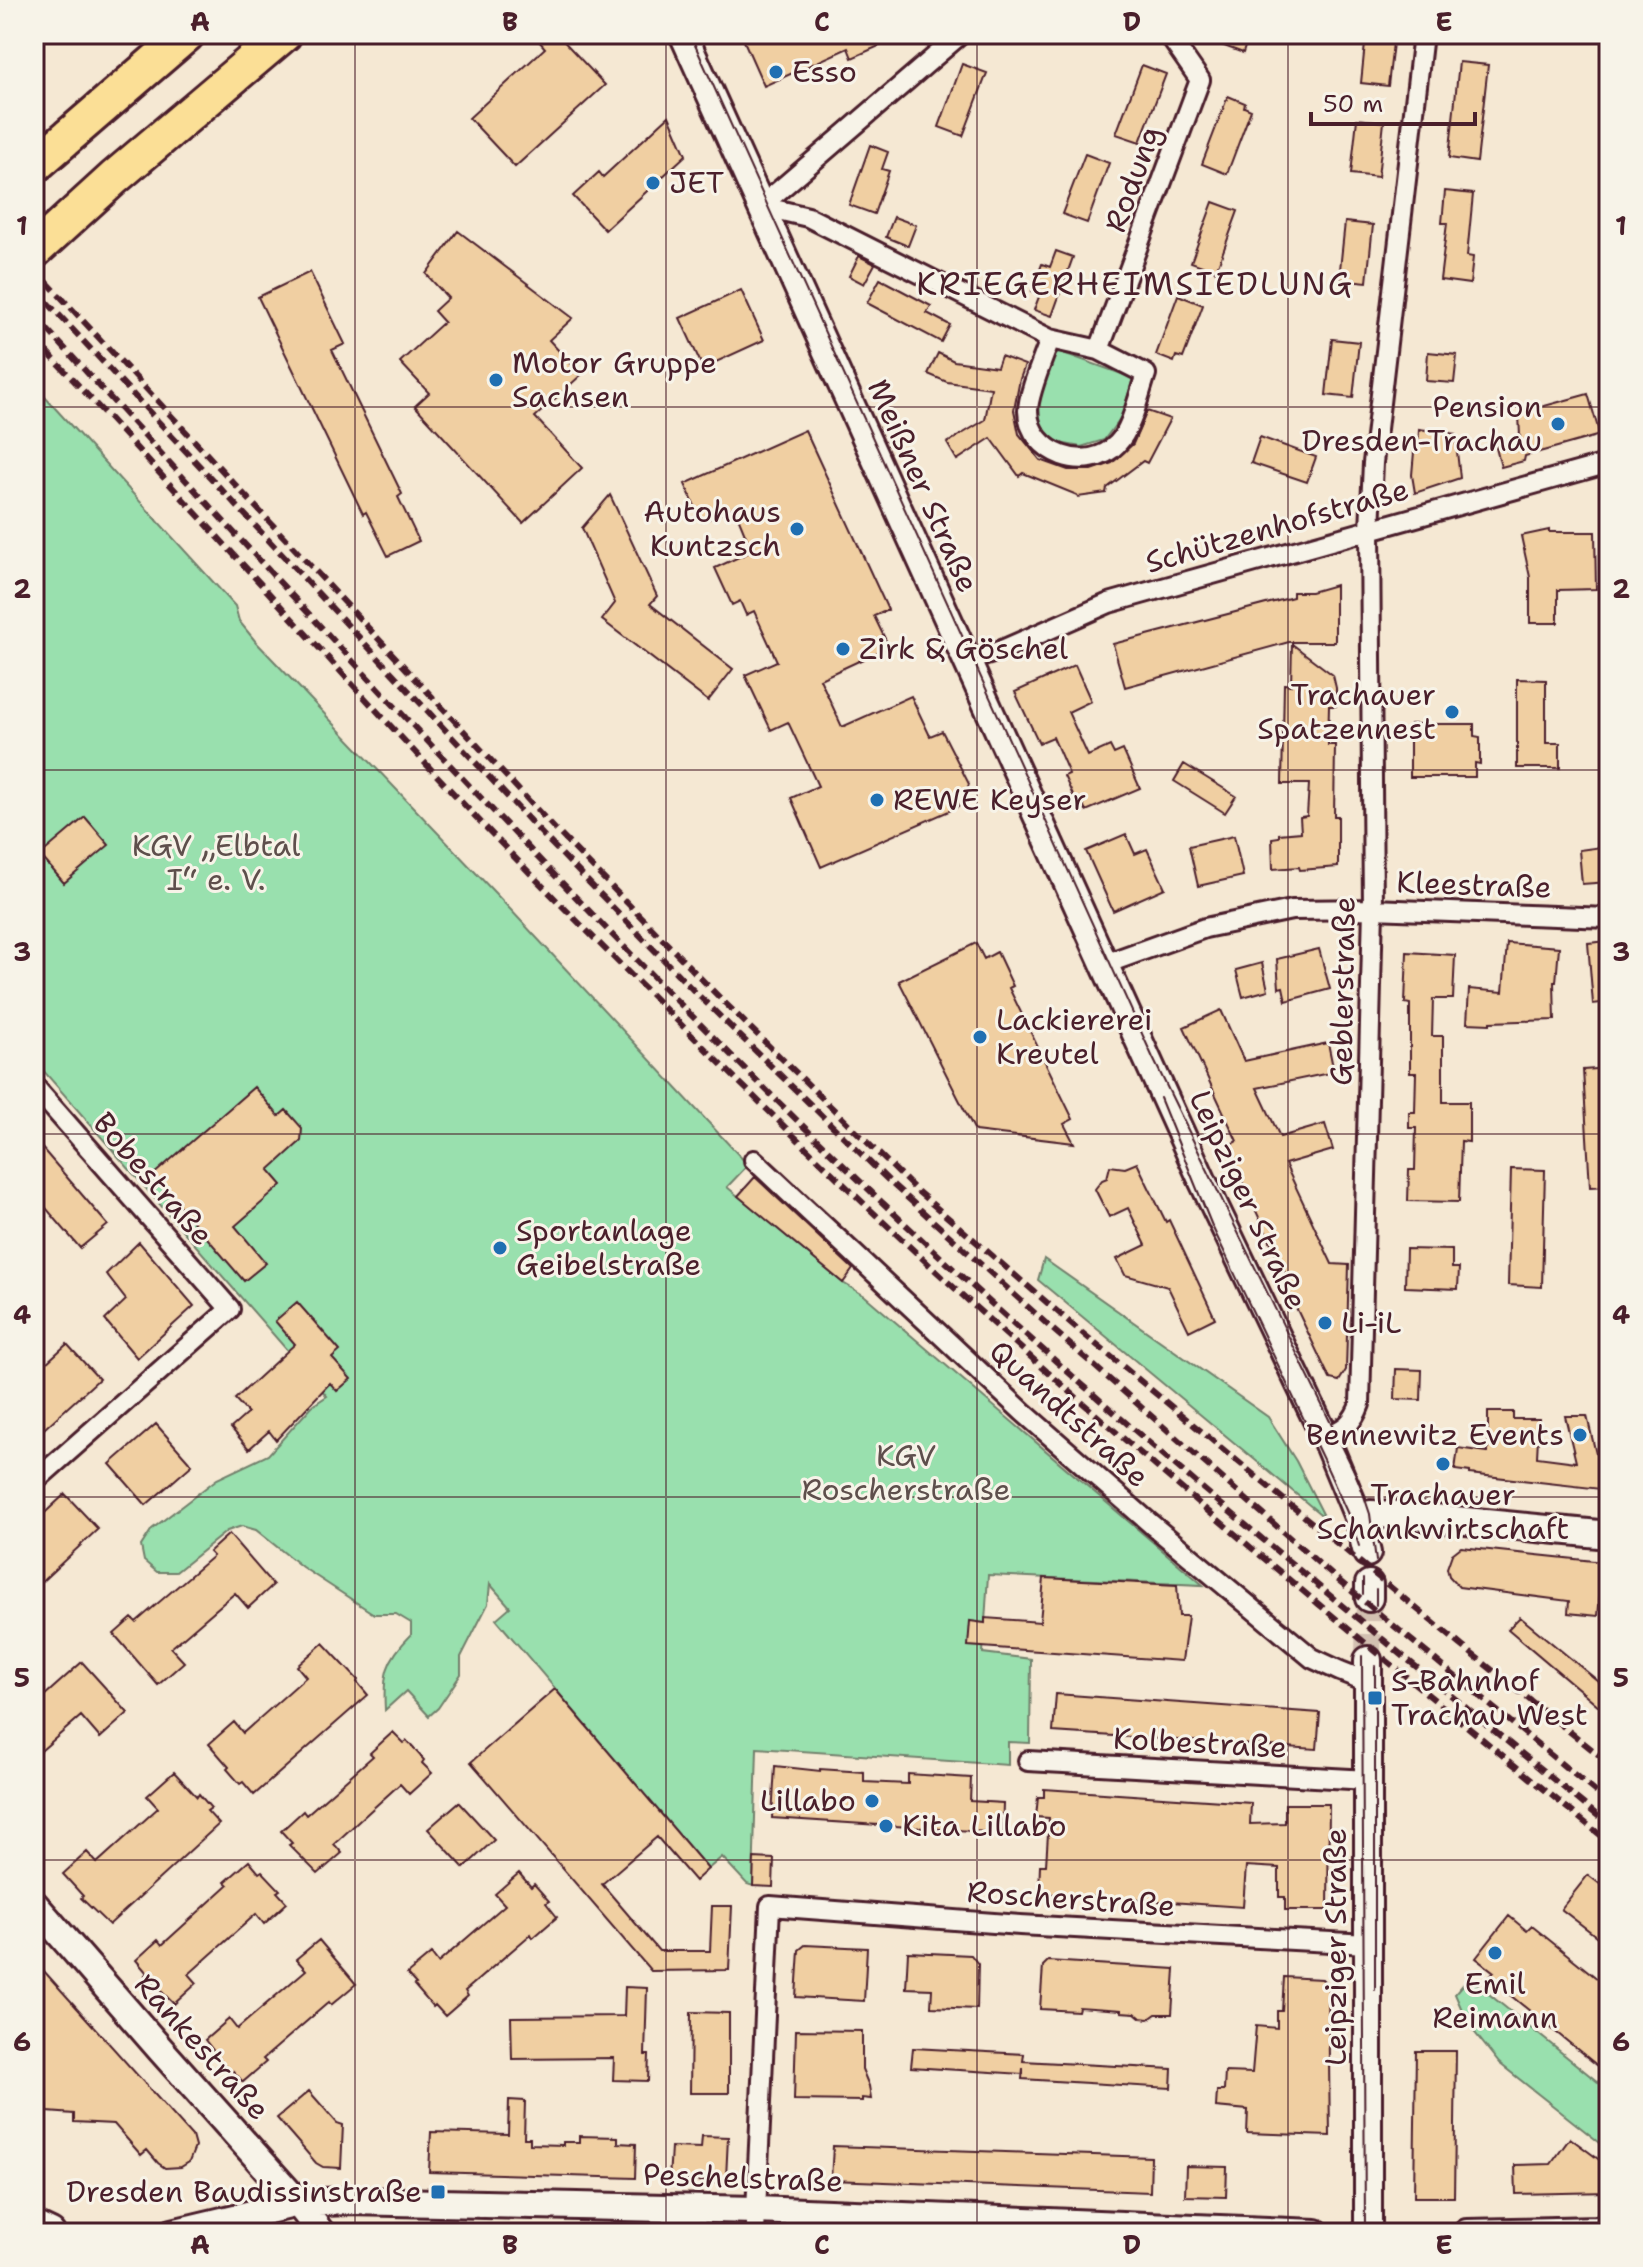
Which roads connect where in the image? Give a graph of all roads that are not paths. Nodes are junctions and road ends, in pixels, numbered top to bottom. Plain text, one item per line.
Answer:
1 (187, 34) edge
2 (284, 34) edge
3 (683, 34) edge
4 (961, 34) edge
5 (1168, 34) edge
6 (1423, 34) edge
7 (34, 166) edge
8 (761, 206) junction
9 (34, 251) edge
10 (1050, 339) junction
11 (1099, 350) junction
12 (1609, 463) edge
13 (1370, 529) junction
14 (967, 661) junction
15 (1373, 909) junction
16 (1609, 918) edge
17 (1105, 964) junction
18 (34, 1086) edge
19 (754, 1160) dead end
20 (1325, 1437) junction
21 (34, 1482) edge
22 (1358, 1517) junction
23 (1609, 1535) edge
24 (1367, 1553) dead end
25 (1368, 1671) joint
26 (1028, 1761) dead end
27 (1368, 1780) junction
28 (34, 1904) edge
29 (1368, 1944) junction
30 (298, 2203) junction
31 (756, 2221) edge
32 (34, 2225) edge
33 (1004, 2226) edge
34 (1609, 2227) edge
35 (210, 2228) edge
36 (51, 2233) edge
37 (172, 2233) edge
38 (321, 2233) edge
39 (1316, 2233) edge
40 (1368, 2233) edge
41 (1467, 2233) edge

1 - 7 highway
2 - 9 highway
3 - 8 main road, Meißner Straße
4 - 8 street
5 - 11 street, Rodung
6 - 13 street, Geblerstraße
8 - 10 street
8 - 14 main road, Meißner Straße
10 - 11 street
10 - 11 street
12 - 13 street, Schützenhofstraße
13 - 14 street, Schützenhofstraße
13 - 15 street, Geblerstraße
14 - 17 main road, Meißner Straße
15 - 16 street, Kleestraße
15 - 17 street, Kleestraße
15 - 20 street, Geblerstraße
17 - 20 main road, Leipziger Straße
18 - 21 street, Bobestraße
19 - 25 street, Quandtstraße
20 - 22 main road, Leipziger Straße
22 - 23 main road
22 - 24 main road, Leipziger Straße
25 - 27 main road, Leipziger Straße
26 - 27 street, Kolbestraße
27 - 29 main road, Leipziger Straße
28 - 30 main road, Rankestraße
29 - 31 street, Roscherstraße
29 - 40 main road, Leipziger Straße
30 - 31 main road, Peschelstraße
30 - 35 main road, Peschelstraße
30 - 38 main road, Rankestraße
31 - 33 main road, Peschelstraße
32 - 36 main road
33 - 39 main road, Peschelstraße
34 - 41 main road
35 - 37 main road, Peschelstraße

